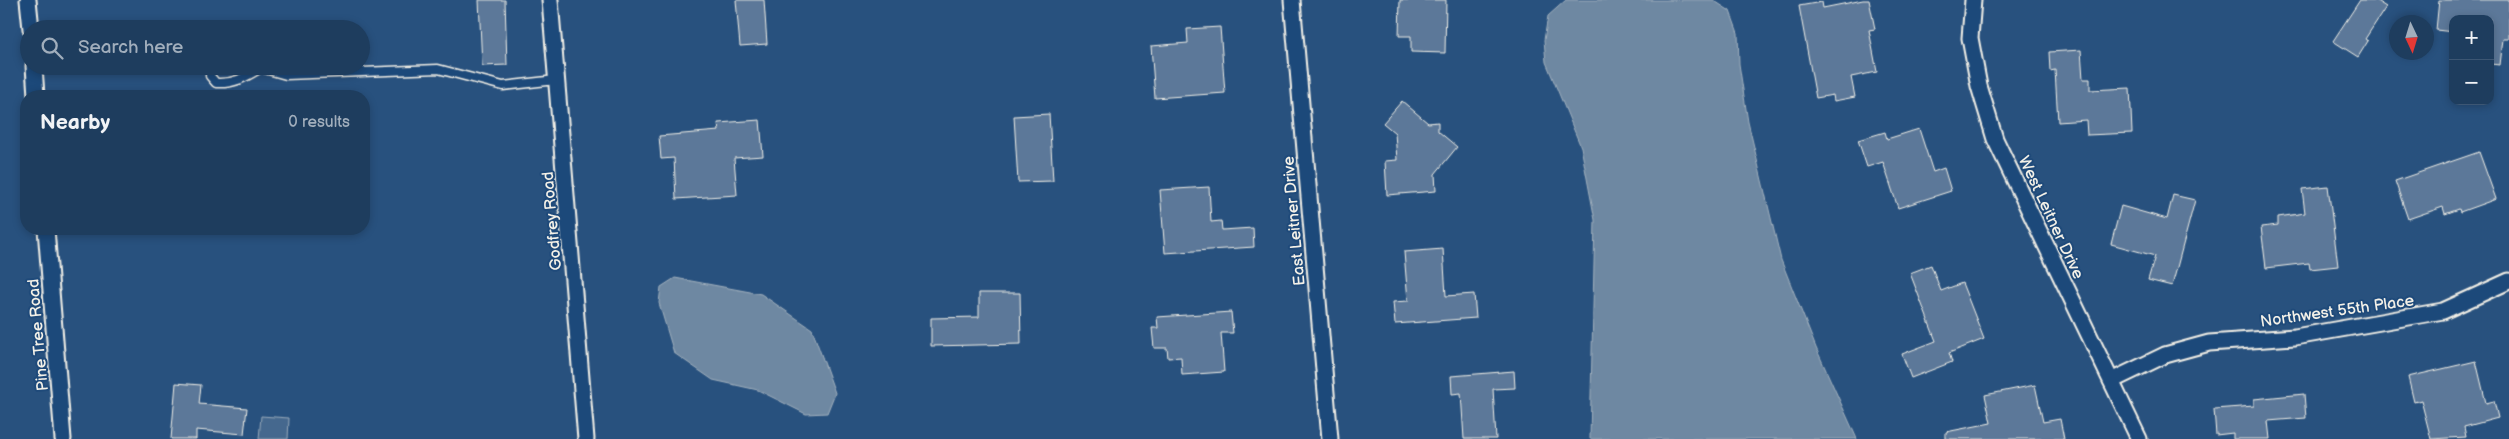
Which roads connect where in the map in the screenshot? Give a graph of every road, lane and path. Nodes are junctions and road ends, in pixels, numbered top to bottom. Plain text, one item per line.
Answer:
1 (28, 0) edge
2 (550, 0) edge
3 (1292, 0) edge
4 (1973, 0) edge
5 (30, 20) edge
6 (370, 72) edge
7 (35, 75) edge
8 (210, 75) edge
9 (247, 75) edge
10 (283, 75) edge
11 (308, 75) edge
12 (556, 80) junction
13 (36, 90) edge
14 (46, 235) edge
15 (2509, 281) edge
16 (2111, 381) junction
17 (63, 439) edge
18 (586, 439) edge
19 (1330, 439) edge
20 (2139, 439) edge

1 - 5 street
2 - 12 street, Godfrey Road
3 - 19 street, East Leitner Drive
4 - 16 street, West Leitner Drive
6 - 12 lane
7 - 13 street
8 - 9 lane
10 - 11 lane
12 - 18 street, Godfrey Road
14 - 17 street, Pine Tree Road
15 - 16 street, Northwest 55th Place
16 - 20 street, West Leitner Drive

